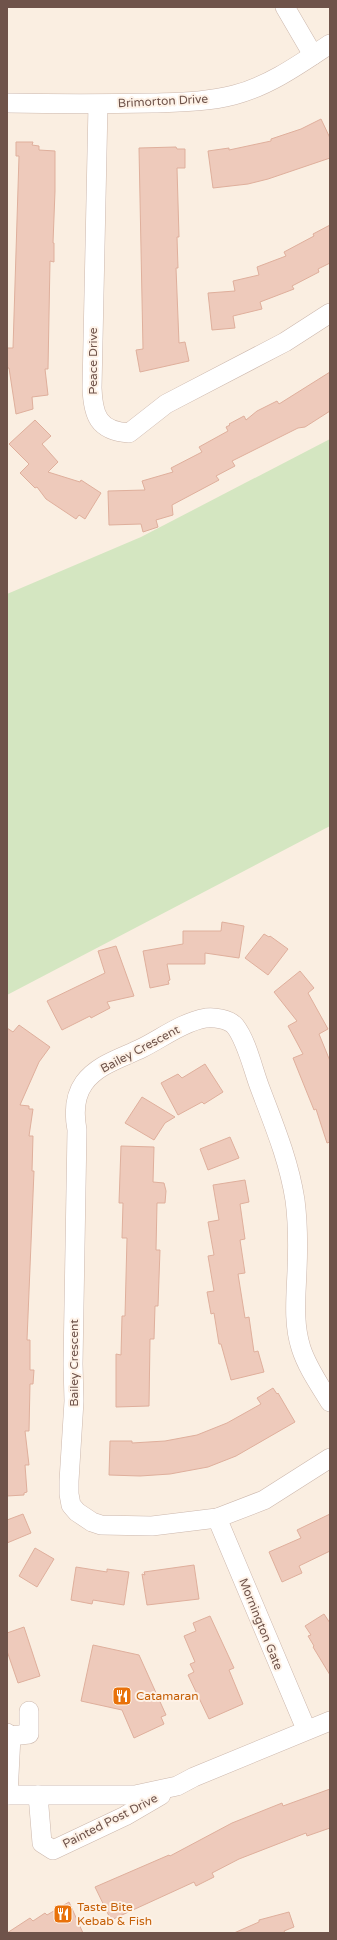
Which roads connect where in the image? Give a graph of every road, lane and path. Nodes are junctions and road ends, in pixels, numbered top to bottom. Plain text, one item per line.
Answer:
1 (285, 7) edge
2 (330, 44) edge
3 (313, 55) junction
4 (7, 103) edge
5 (98, 105) junction
6 (330, 313) edge
7 (330, 1402) edge
8 (330, 1458) edge
9 (217, 1518) junction
10 (29, 1711) dead end
11 (330, 1720) edge
12 (306, 1729) junction
13 (9, 1735) edge
14 (177, 1786) junction
15 (7, 1795) edge
16 (38, 1795) junction

1 - 3 street
2 - 3 street, Brimorton Drive
3 - 5 street, Brimorton Drive
4 - 5 street, Brimorton Drive
5 - 6 street, Peace Drive
7 - 9 street, Bailey Crescent
8 - 9 street
9 - 12 street, Mornington Gate
10 - 13 street
11 - 12 street, Painted Post Drive
12 - 14 street, Painted Post Drive
13 - 15 street
14 - 16 street, Painted Post Drive
14 - 16 street, Painted Post Drive
15 - 16 street, Painted Post Drive

